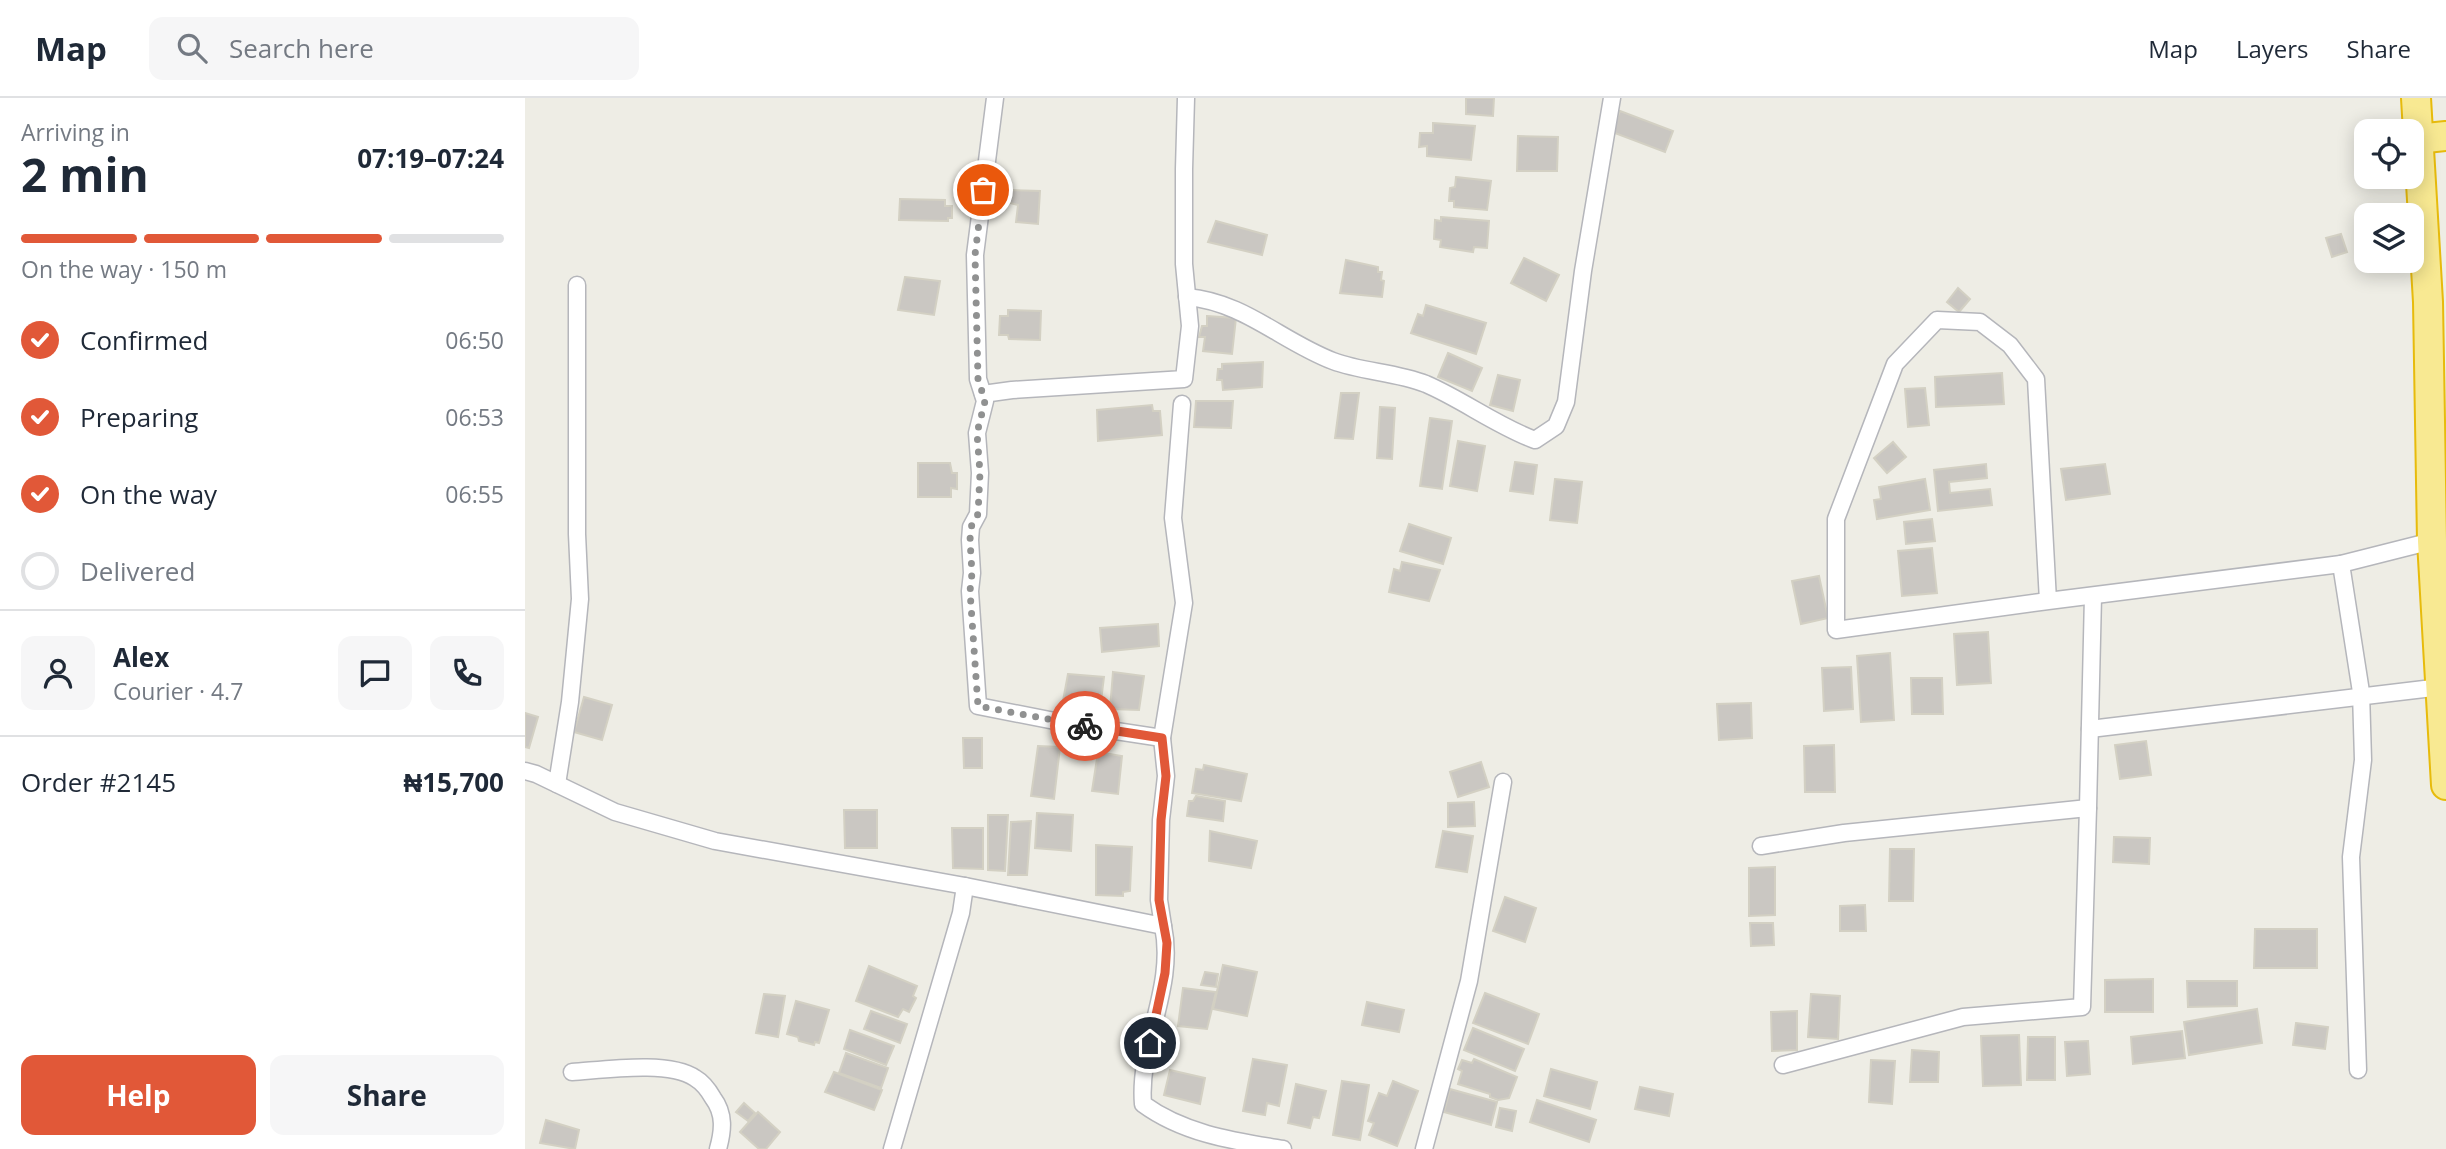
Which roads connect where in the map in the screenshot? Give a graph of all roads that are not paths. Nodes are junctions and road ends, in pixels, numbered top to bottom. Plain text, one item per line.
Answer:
1 (995, 98) edge
2 (1186, 98) edge
3 (1612, 98) edge
4 (2416, 98) edge
5 (2416, 119) edge
6 (2446, 136) edge
7 (2424, 138) edge
8 (2420, 189) edge
9 (577, 285) dead end
10 (1187, 297) junction
11 (983, 394) junction
12 (1182, 404) dead end
13 (2432, 541) junction
14 (2341, 564) junction
15 (2093, 596) junction
16 (2048, 601) junction
17 (2441, 687) junction
18 (2361, 695) junction
19 (2090, 729) junction
20 (1162, 738) junction
21 (525, 771) edge
22 (1503, 782) dead end
23 (557, 784) junction
24 (2446, 785) edge
25 (2088, 808) junction
26 (1761, 846) dead end
27 (965, 886) junction
28 (1163, 926) junction
29 (1783, 1065) dead end
30 (2358, 1070) dead end
31 (572, 1072) dead end
32 (717, 1149) edge
33 (892, 1149) edge
34 (1283, 1149) edge
35 (1424, 1149) edge

1 - 11 street
2 - 10 street
3 - 10 street
4 - 5 highway
6 - 7 highway
8 - 13 highway
9 - 23 street
10 - 11 street
11 - 20 street
12 - 20 street
13 - 14 street
13 - 17 highway
14 - 15 street
14 - 18 street
15 - 16 street
15 - 19 street
16 - 16 street
17 - 18 street
17 - 24 highway
18 - 19 street
18 - 30 street
19 - 25 street
20 - 28 street
21 - 23 street
22 - 35 street
23 - 27 street
25 - 26 street
25 - 29 street
27 - 28 street
27 - 33 street
28 - 34 street
31 - 32 street

